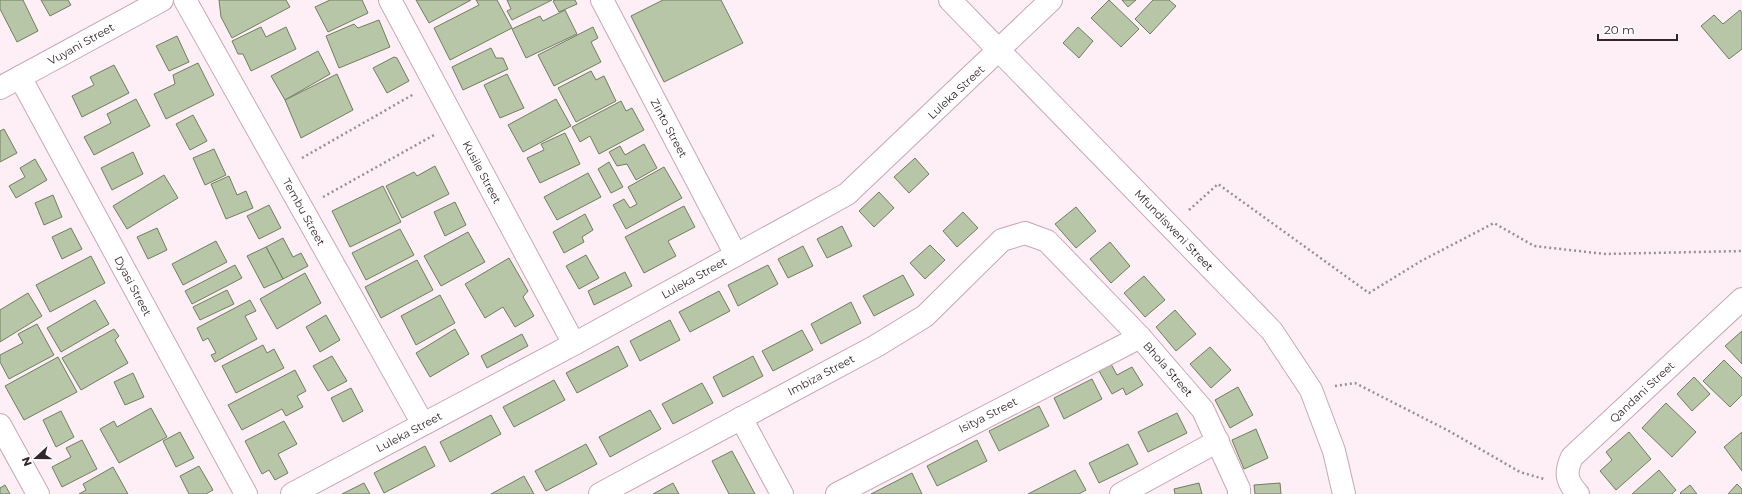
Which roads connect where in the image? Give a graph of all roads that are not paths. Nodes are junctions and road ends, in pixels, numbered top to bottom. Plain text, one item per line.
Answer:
1 (162, 0) edge
2 (185, 0) edge
3 (390, 0) edge
4 (602, 0) edge
5 (950, 0) edge
6 (1051, 0) edge
7 (1000, 50) junction
8 (20, 77) junction
9 (0, 88) edge
10 (1024, 233) joint
11 (736, 255) junction
12 (1742, 299) edge
13 (1140, 337) junction
14 (574, 344) junction
15 (741, 418) junction
16 (423, 424) junction
17 (0, 425) edge
18 (1218, 441) junction
19 (8, 457) edge
20 (624, 488) edge
21 (1574, 490) edge
22 (38, 494) edge
23 (246, 494) edge
24 (292, 494) edge
25 (600, 494) edge
26 (782, 494) edge
27 (837, 494) edge
28 (1121, 494) edge
29 (1239, 494) edge
30 (1344, 494) edge

1 - 8 street, Vuyani Street
2 - 16 street, Tembu Street
3 - 14 street, Kusile Street
4 - 11 street, Zinto Street
5 - 7 street, Mfundisweni Street
6 - 7 street, Luleka Street
7 - 11 street, Luleka Street
7 - 30 street, Mfundisweni Street
8 - 9 street, Vuyani Street
8 - 23 street, Dyasi Street
10 - 13 street, Bhola Street
10 - 15 street, Imbiza Street
11 - 14 street, Luleka Street
12 - 21 street, Qandani Street
13 - 18 street, Bhola Street
13 - 27 street, Isitya Street
14 - 16 street, Luleka Street
15 - 20 street, Imbiza Street
15 - 26 street
16 - 24 street, Luleka Street
17 - 19 street
18 - 28 street
18 - 29 street, Bhola Street
19 - 22 street
20 - 25 street, Imbiza Street

